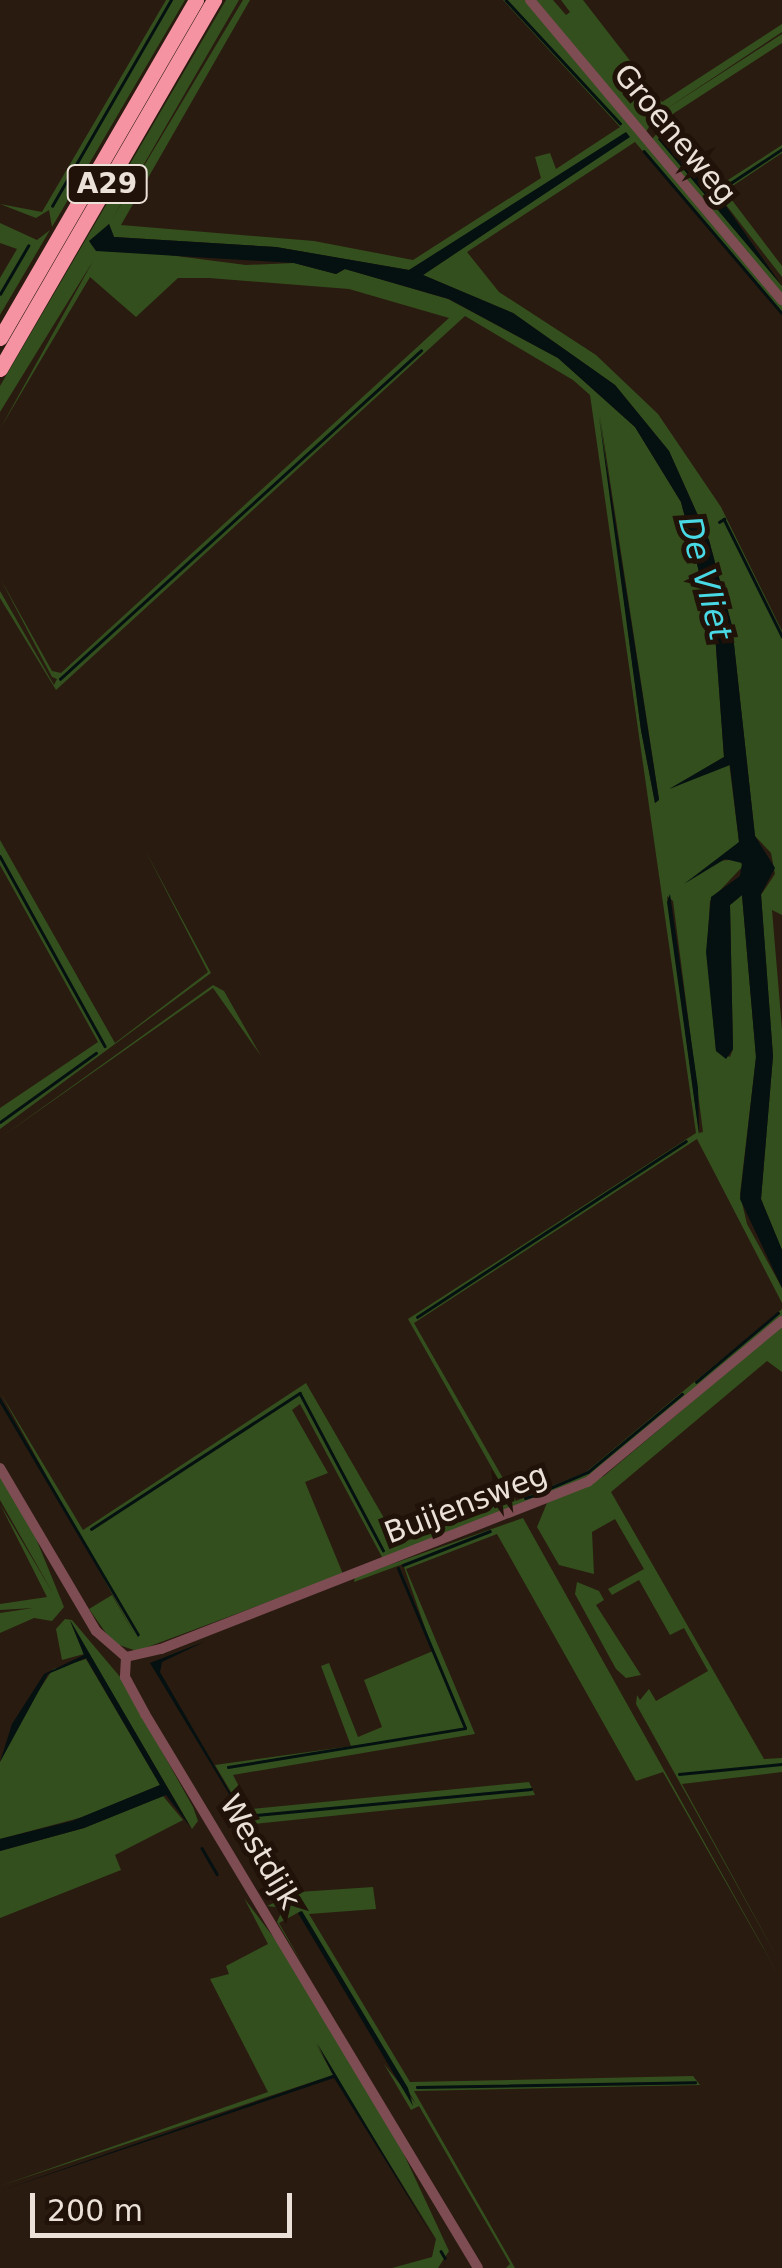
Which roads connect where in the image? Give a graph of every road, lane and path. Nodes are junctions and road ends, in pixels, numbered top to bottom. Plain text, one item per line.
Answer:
1 (196, 0) edge
2 (214, 0) edge
3 (530, 0) edge
4 (782, 300) edge
5 (0, 338) edge
6 (0, 369) edge
7 (782, 1322) edge
8 (0, 1468) edge
9 (126, 1657) junction
10 (478, 2268) edge

1 - 5 highway, A29
2 - 6 highway, A29
3 - 4 street, Groeneweg
7 - 9 street, Buijensweg
8 - 9 street
9 - 10 street, Westdijk

